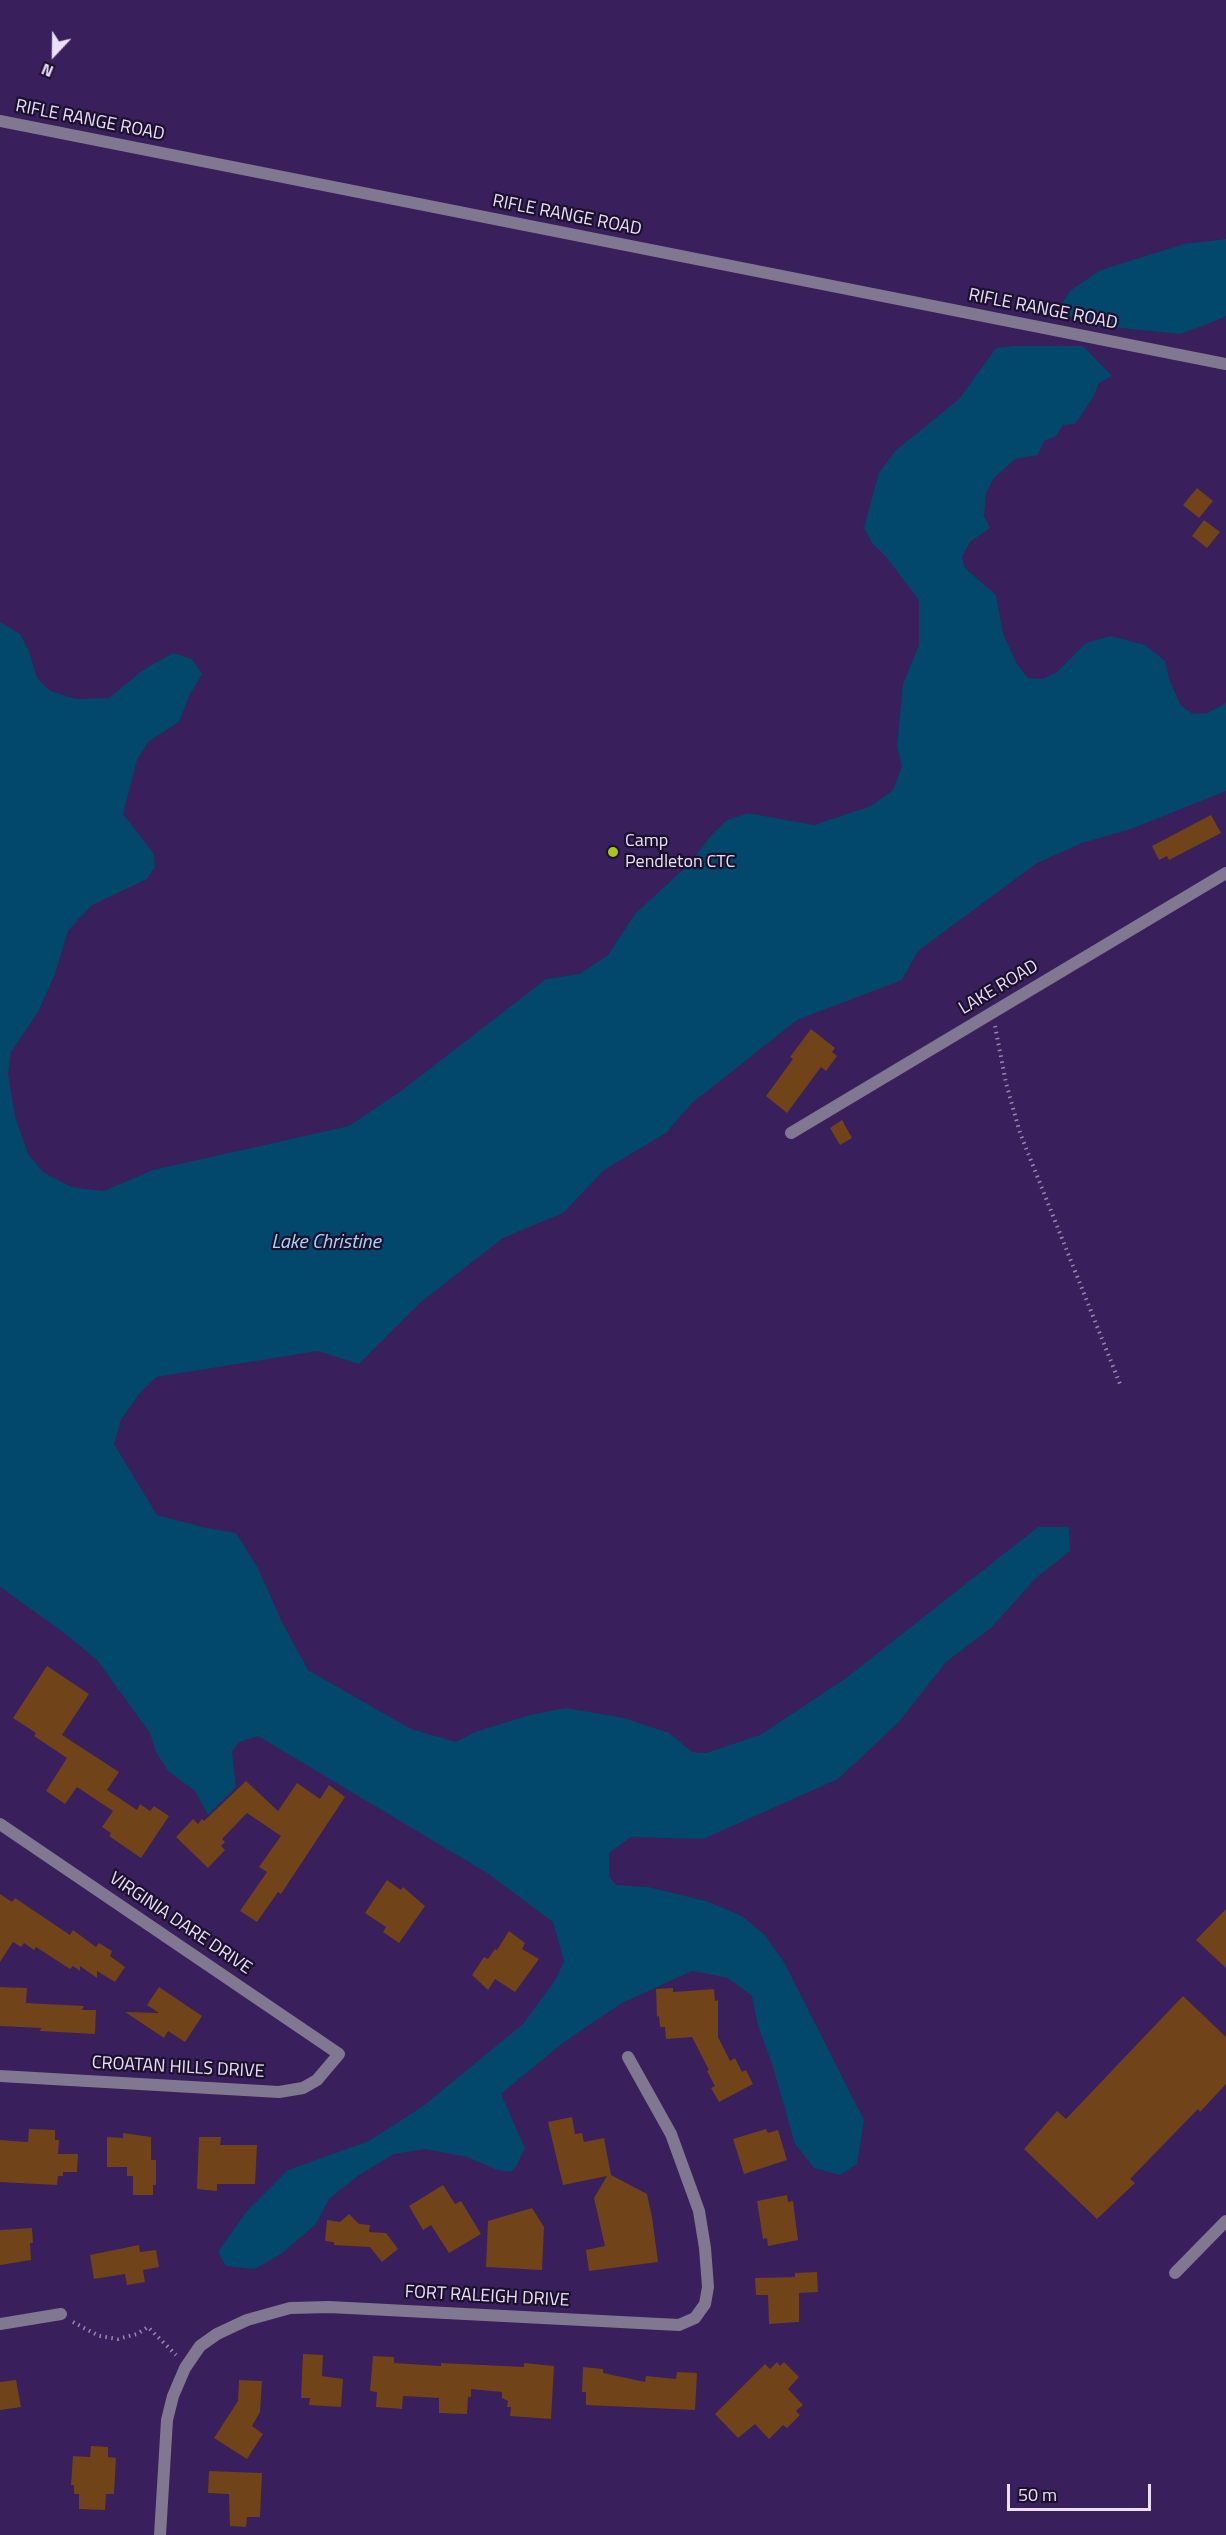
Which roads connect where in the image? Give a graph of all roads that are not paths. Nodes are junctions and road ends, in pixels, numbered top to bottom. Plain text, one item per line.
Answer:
1 (0, 121) edge
2 (1226, 364) edge
3 (1226, 873) edge
4 (791, 1133) dead end
5 (0, 1824) edge
6 (339, 2054) joint
7 (628, 2057) dead end
8 (0, 2076) edge
9 (1226, 2221) edge
10 (1174, 2273) dead end
11 (61, 2314) road end
12 (0, 2324) edge
13 (160, 2535) edge

1 - 2 street, RIFLE RANGE ROAD
3 - 4 street, LAKE ROAD
5 - 6 street, VIRGINIA DARE DRIVE
6 - 8 street, CROATAN HILLS DRIVE
7 - 13 street, FORT RALEIGH DRIVE
9 - 10 street
11 - 12 street

